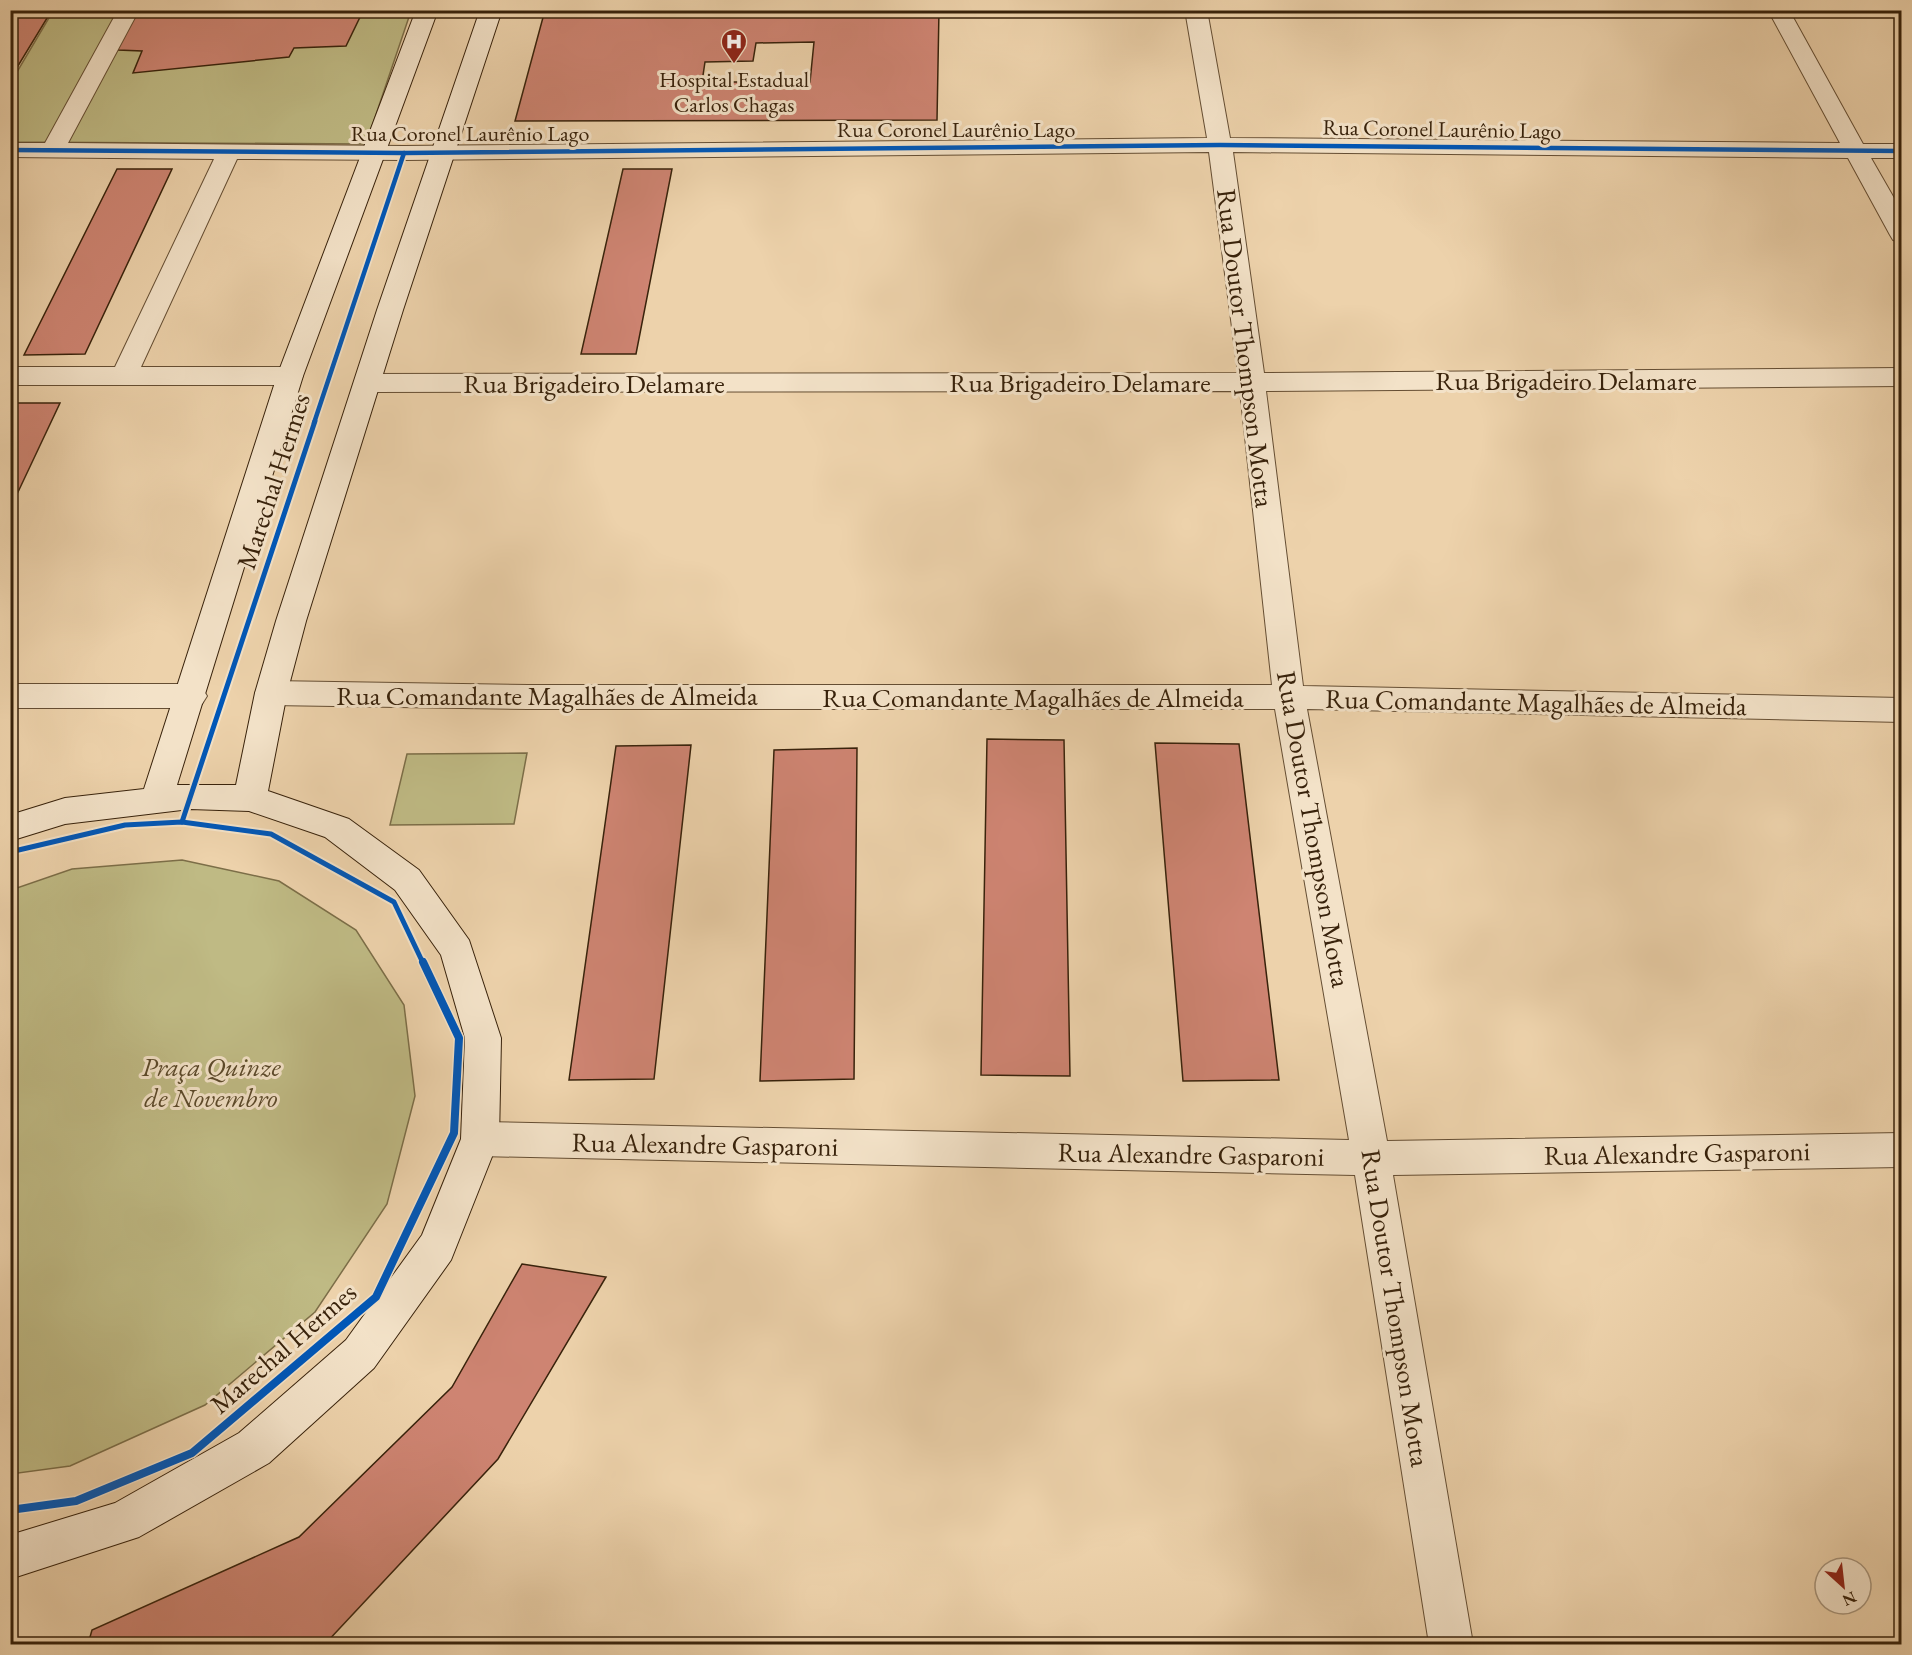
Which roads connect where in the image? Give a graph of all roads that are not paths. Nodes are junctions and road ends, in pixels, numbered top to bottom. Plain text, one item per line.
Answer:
1 (129, 10) edge
2 (427, 10) edge
3 (491, 10) edge
4 (1196, 10) edge
5 (1778, 10) edge
6 (1220, 145) junction
7 (10, 150) edge
8 (53, 150) junction
9 (229, 151) junction
10 (375, 151) junction
11 (1902, 151) edge
12 (445, 152) junction
13 (1856, 152) junction
14 (1902, 235) edge
15 (10, 376) edge
16 (124, 376) junction
17 (290, 376) junction
18 (1902, 377) edge
19 (1252, 382) junction
20 (368, 383) junction
21 (271, 693) junction
22 (10, 696) edge
23 (191, 696) junction
24 (1289, 697) junction
25 (1902, 711) edge
26 (158, 798) junction
27 (250, 798) junction
28 (10, 828) edge
29 (480, 1139) junction
30 (1902, 1150) edge
31 (1371, 1158) junction
32 (10, 1557) edge
33 (1451, 1644) edge

1 - 8 street
2 - 10 street
3 - 12 street
4 - 6 street, Rua Doutor Thompson Motta
5 - 13 street
6 - 12 street, Rua Coronel Laurênio Lago
6 - 13 street, Rua Coronel Laurênio Lago
6 - 19 street, Rua Doutor Thompson Motta
7 - 8 street, Rua Coronel Laurênio Lago
8 - 9 street, Rua Coronel Laurênio Lago
9 - 10 street, Rua Coronel Laurênio Lago
9 - 16 street
10 - 12 street, Rua Coronel Laurênio Lago
10 - 17 street
11 - 13 street, Rua Coronel Laurênio Lago
12 - 20 street
13 - 14 street
15 - 16 street
16 - 17 street
17 - 23 street
18 - 19 street, Rua Brigadeiro Delamare
19 - 20 street, Rua Brigadeiro Delamare
19 - 24 street, Rua Doutor Thompson Motta
20 - 21 street
21 - 24 street, Rua Comandante Magalhães de Almeida
21 - 27 street
22 - 23 street
23 - 26 street
24 - 25 street, Rua Comandante Magalhães de Almeida
24 - 31 street, Rua Doutor Thompson Motta
26 - 27 street
26 - 28 street
27 - 29 street
29 - 31 street, Rua Alexandre Gasparoni
29 - 32 street
30 - 31 street, Rua Alexandre Gasparoni
31 - 33 street, Rua Doutor Thompson Motta

